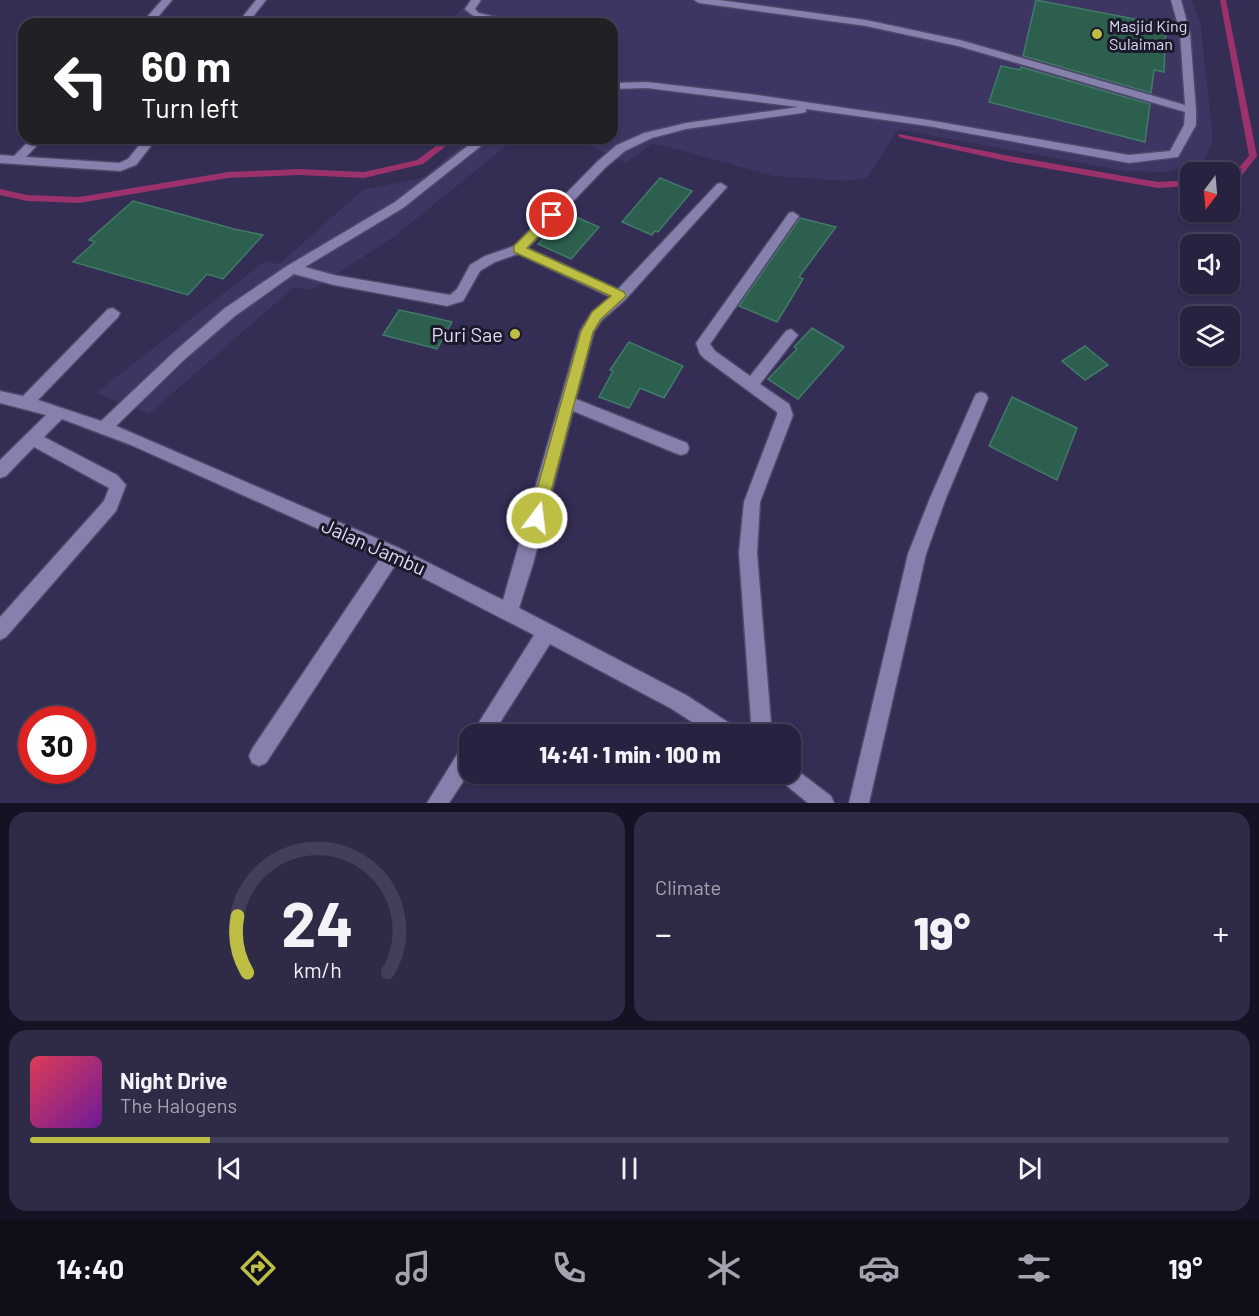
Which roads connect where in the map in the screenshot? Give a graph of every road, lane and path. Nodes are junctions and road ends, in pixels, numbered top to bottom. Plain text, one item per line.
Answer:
1 (167, 0) edge
2 (261, 0) edge
3 (476, 0) edge
4 (699, 0) edge
5 (1176, 0) edge
6 (151, 18) edge
7 (247, 18) edge
8 (491, 18) edge
9 (618, 86) edge
10 (816, 107) junction
11 (1191, 110) junction
12 (32, 144) edge
13 (146, 144) edge
14 (477, 144) edge
15 (0, 159) edge
16 (17, 160) junction
17 (721, 187) dead end
18 (793, 216) dead end
19 (519, 249) junction
20 (292, 269) junction
21 (620, 296) junction
22 (113, 313) dead end
23 (791, 335) dead end
24 (750, 386) junction
25 (0, 397) edge
26 (981, 398) dead end
27 (568, 402) junction
28 (26, 403) junction
29 (59, 412) junction
30 (104, 428) junction
31 (33, 439) junction
32 (681, 448) dead end
33 (0, 471) edge
34 (393, 554) junction
35 (508, 613) junction
36 (0, 630) edge
37 (548, 632) junction
38 (488, 724) edge
39 (713, 724) edge
40 (761, 724) edge
41 (259, 756) dead end
42 (459, 769) edge
43 (800, 784) edge
44 (437, 803) edge
45 (824, 803) edge
46 (859, 803) edge

1 - 6 street
2 - 7 street
3 - 8 street
4 - 11 street
5 - 11 street
9 - 10 street
10 - 11 street
10 - 19 street
12 - 16 street
13 - 16 street
14 - 20 street
15 - 16 street
17 - 21 street
18 - 24 street
19 - 20 street
19 - 21 street
20 - 30 street
21 - 27 street
22 - 28 street
23 - 24 street
24 - 40 street
25 - 28 street, Jalan Jambu
26 - 46 street
27 - 32 street
27 - 35 street
28 - 29 street, Jalan Jambu
29 - 30 street, Jalan Jambu
29 - 31 street
30 - 34 street, Jalan Jambu
31 - 33 street
31 - 36 street
34 - 35 street, Jalan Jambu
34 - 41 street
35 - 37 street, Jalan Jambu
37 - 38 street
37 - 39 street, Jalan Jambu
42 - 44 street
43 - 45 street

